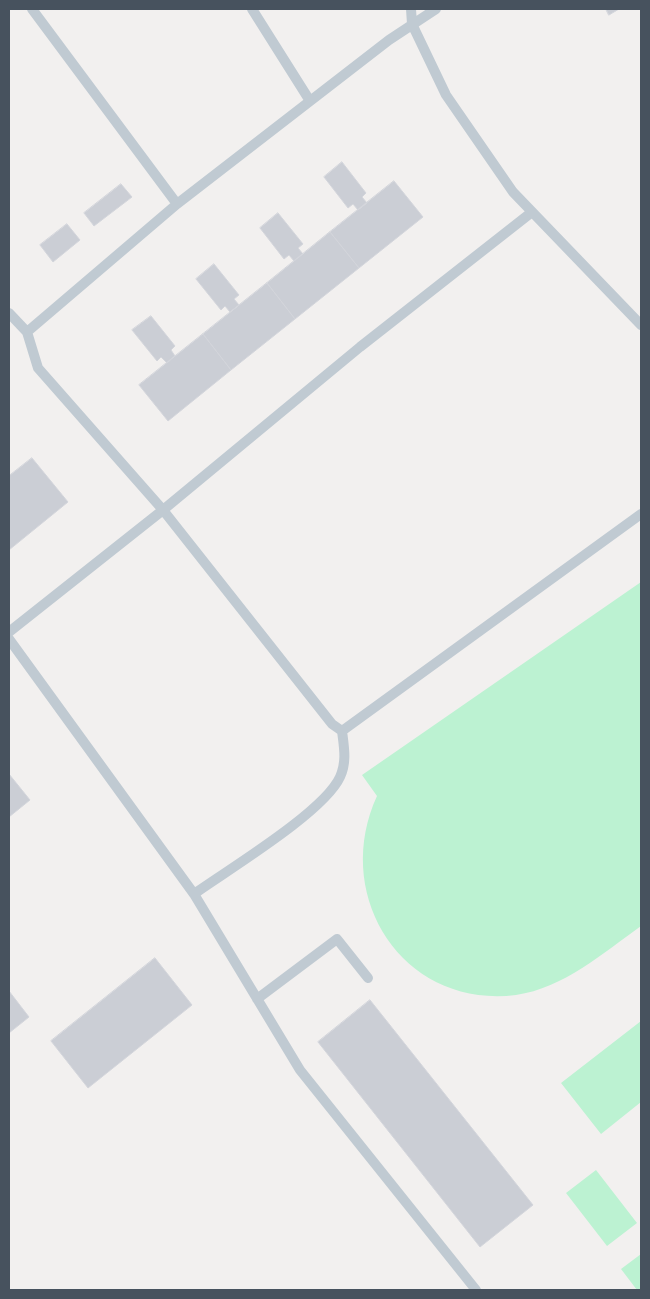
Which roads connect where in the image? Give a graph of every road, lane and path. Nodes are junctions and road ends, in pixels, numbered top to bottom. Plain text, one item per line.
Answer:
1 (32, 9) edge
2 (252, 9) edge
3 (411, 9) edge
4 (436, 9) edge
5 (412, 24) junction
6 (310, 101) junction
7 (177, 204) junction
8 (532, 212) junction
9 (9, 313) edge
10 (641, 325) edge
11 (27, 332) junction
12 (163, 510) junction
13 (641, 514) edge
14 (9, 632) edge
15 (9, 639) edge
16 (342, 731) junction
17 (194, 894) junction
18 (368, 978) dead end
19 (257, 999) junction
20 (476, 1290) edge

1 - 7 lane
2 - 6 lane
3 - 5 lane
4 - 5 lane
5 - 6 lane
5 - 8 lane
6 - 7 lane
7 - 11 lane
8 - 10 lane
8 - 12 lane
9 - 11 lane
11 - 12 lane
12 - 14 lane
12 - 16 lane
13 - 16 lane
15 - 17 lane
16 - 17 lane
17 - 19 lane
18 - 19 lane
19 - 20 lane

